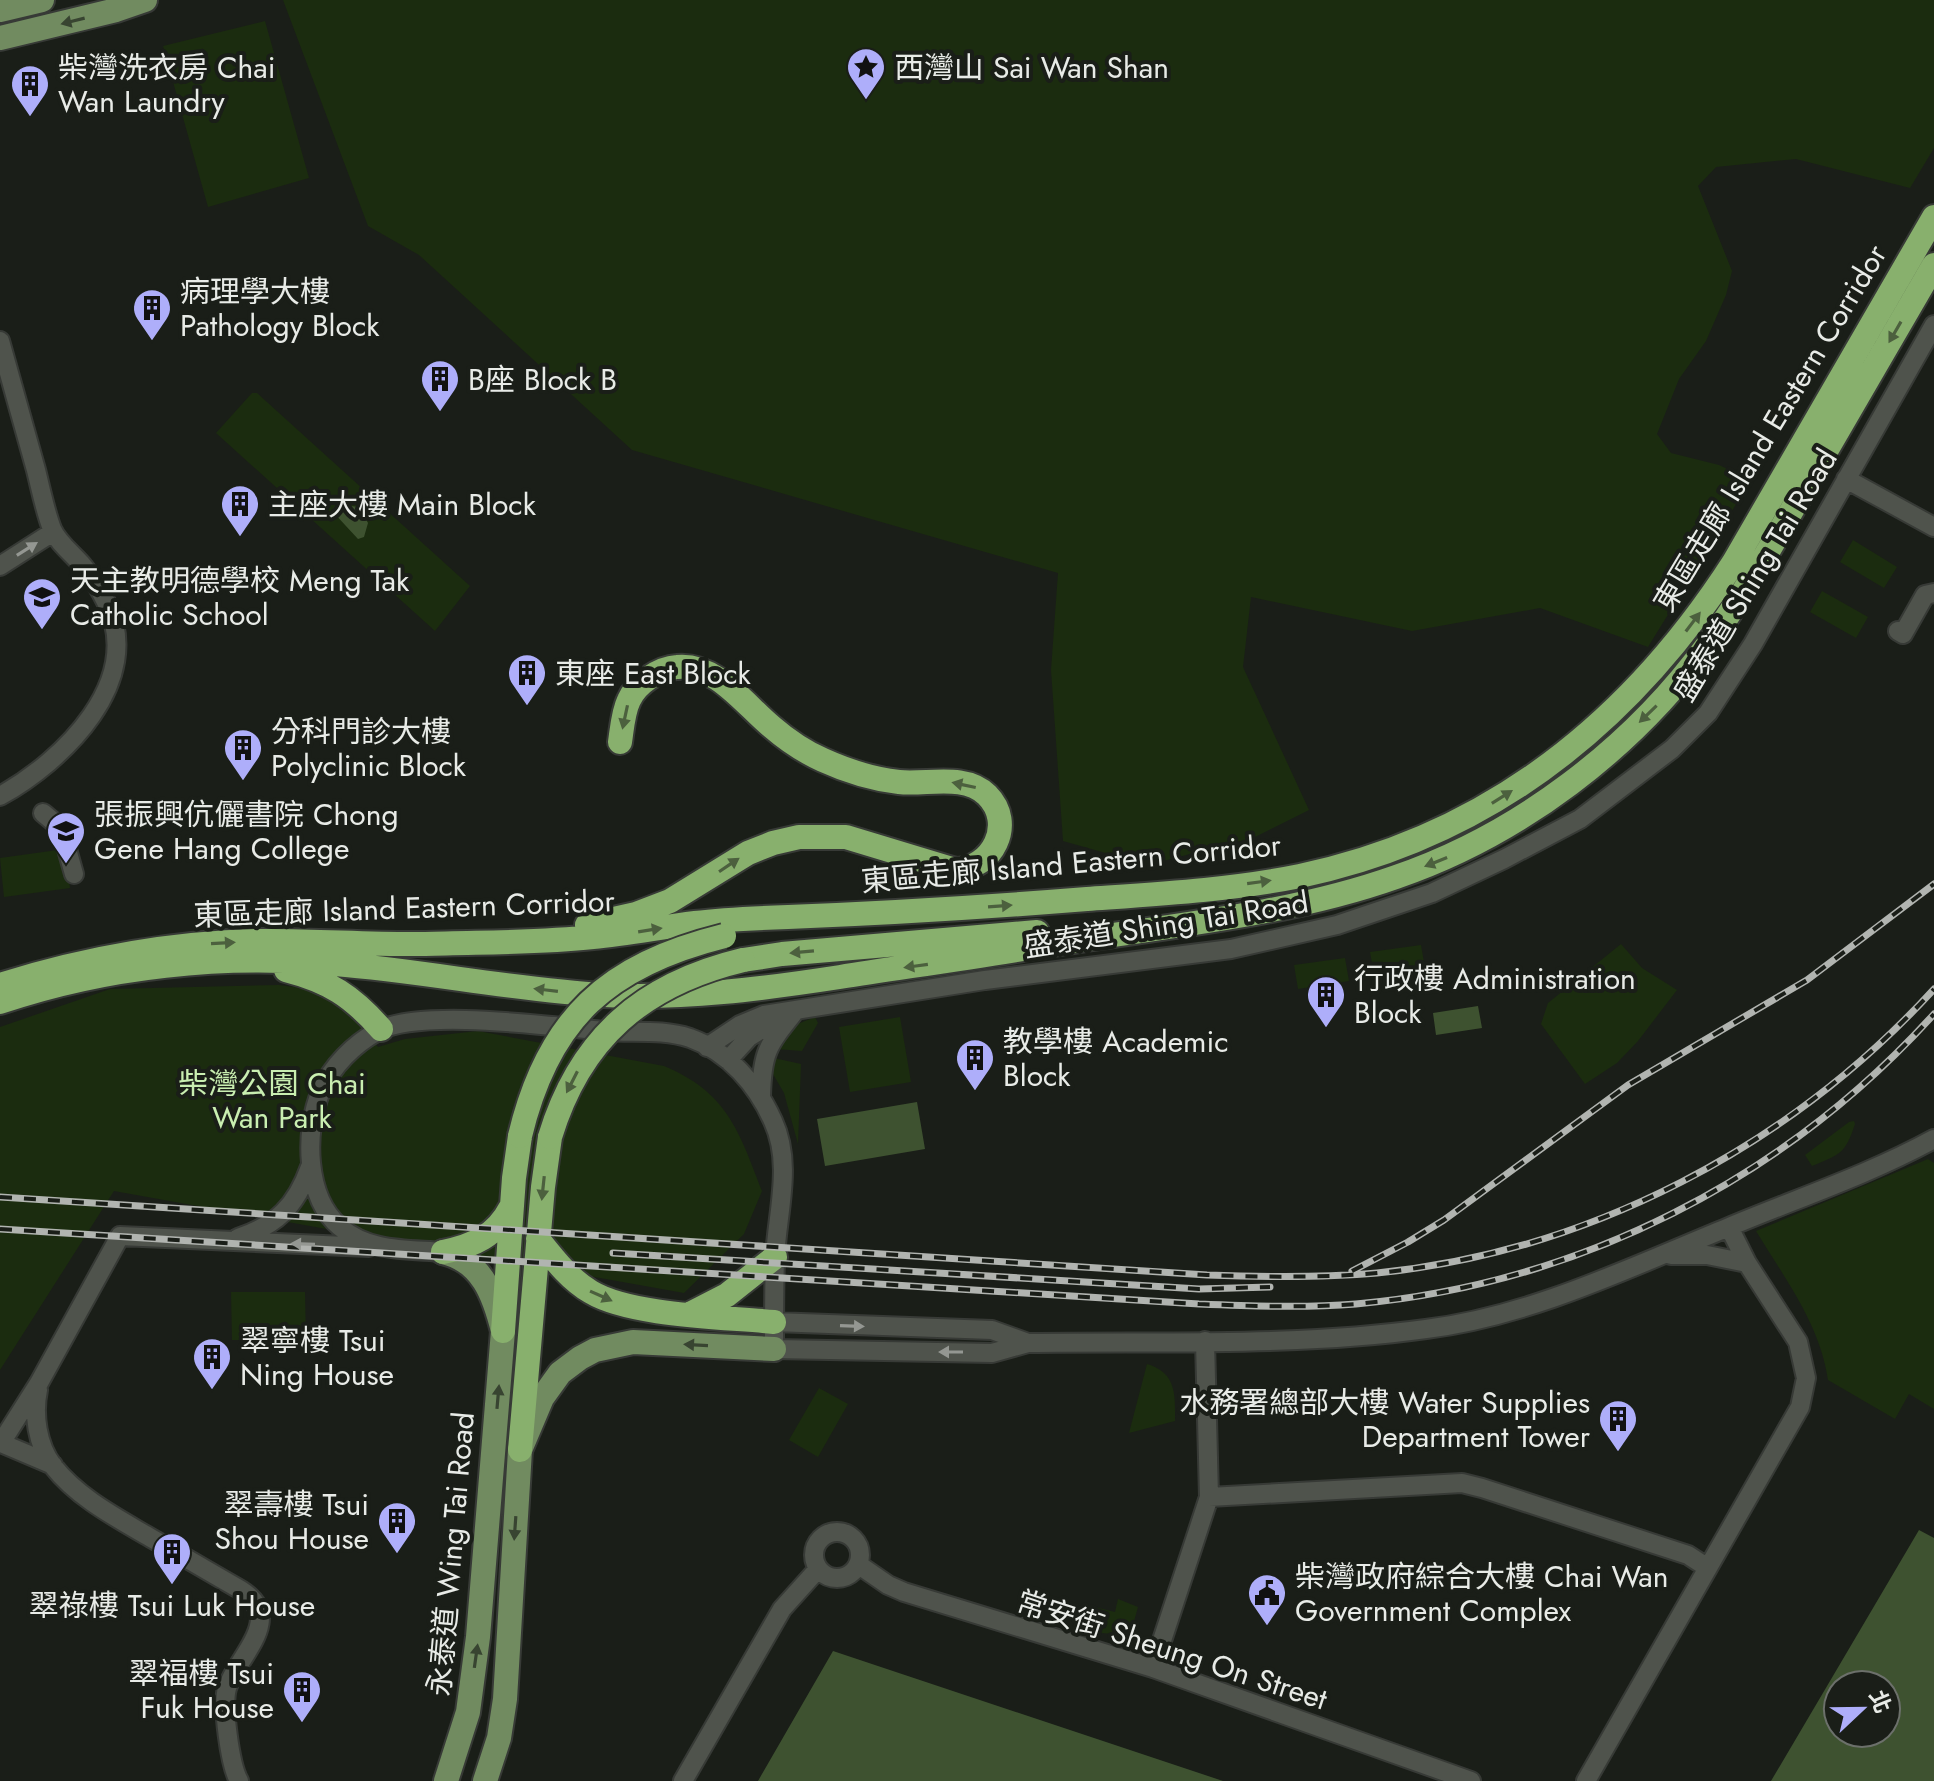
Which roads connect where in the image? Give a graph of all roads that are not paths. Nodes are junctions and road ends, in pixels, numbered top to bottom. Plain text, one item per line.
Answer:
1 (42, 0) edge
2 (145, 0) edge
3 (0, 10) edge
4 (0, 38) edge
5 (1934, 217) edge
6 (1934, 265) edge
7 (1934, 325) edge
8 (0, 341) edge
9 (1846, 479) junction
10 (1934, 527) edge
11 (53, 532) junction
12 (0, 566) edge
13 (1934, 593) edge
14 (1898, 631) dead end
15 (620, 742) dead end
16 (0, 796) edge
17 (43, 813) dead end
18 (74, 874) dead end
19 (922, 912) junction
20 (1187, 922) junction
21 (489, 942) junction
22 (232, 962) junction
23 (0, 985) edge
24 (0, 1002) edge
25 (796, 1010) junction
26 (381, 1029) junction
27 (707, 1047) junction
28 (728, 1060) junction
29 (761, 1096) junction
30 (1934, 1139) edge
31 (311, 1165) junction
32 (512, 1205) junction
33 (1729, 1227) junction
34 (538, 1239) junction
35 (230, 1241) junction
36 (376, 1247) junction
37 (443, 1252) junction
38 (1662, 1255) junction
39 (775, 1257) junction
40 (1747, 1263) junction
41 (692, 1313) junction
42 (774, 1322) junction
43 (503, 1331) junction
44 (1205, 1341) junction
45 (1028, 1343) junction
46 (774, 1349) junction
47 (39, 1383) junction
48 (39, 1435) junction
49 (18, 1450) junction
50 (520, 1450) junction
51 (53, 1465) junction
52 (1209, 1497) junction
53 (859, 1565) junction
54 (1708, 1568) junction
55 (818, 1569) junction
56 (1153, 1668) junction
57 (463, 1733) junction
58 (239, 1781) edge
59 (432, 1781) edge
60 (446, 1781) edge
61 (485, 1781) edge
62 (683, 1781) edge
63 (1471, 1781) edge
64 (1586, 1781) edge

1 - 3 main road
2 -> 4 main road
19 -> 5 highway, 東區走廊 Island Eastern Corridor
6 -> 20 highway, 東區走廊 Island Eastern Corridor
7 - 9 street, 盛泰道 Shing Tai Road
8 - 11 street
9 - 10 street
9 - 25 street, 盛泰道 Shing Tai Road
12 -> 11 street
11 - 16 street
13 - 14 street
21 -> 15 highway
17 - 18 street
21 -> 19 highway, 東區走廊 Island Eastern Corridor
19 - 32 highway, bridge
20 -> 22 highway, 東區走廊 Island Eastern Corridor
20 -> 34 highway, bridge
23 -> 21 highway, 東區走廊 Island Eastern Corridor
22 - 24 highway, 東區走廊 Island Eastern Corridor
22 - 26 highway
25 - 27 street, 盛泰道 Shing Tai Road
25 - 28 street, 盛泰道 Shing Tai Road
25 - 29 street
26 - 27 street
26 - 31 street
27 - 28 street
28 - 29 street
29 - 39 street
30 - 33 street
31 - 35 street
31 - 36 street
32 - 37 highway
32 - 43 highway
33 - 38 street
33 - 40 street
34 -> 41 highway
34 - 50 highway
36 -> 35 street
35 - 47 street
36 - 37 street
37 - 43 main road
38 - 40 street
38 - 44 street
39 - 41 highway
39 - 42 street
40 - 54 street
41 - 42 highway
42 -> 45 street
42 - 46 street
57 -> 43 main road, 永泰道 Wing Tai Road
44 - 45 street
44 - 52 street
45 -> 46 street
46 -> 50 main road, 永泰道 Wing Tai Road
47 - 48 street
47 - 49 street
48 - 49 street
48 - 51 street
49 - 51 street
50 -> 61 main road, 永泰道 Wing Tai Road
51 - 58 street
52 - 54 street
52 - 56 street
53 - 55 street
53 - 55 street
53 - 56 street, 常安街 Sheung On Street
54 - 64 street
55 - 62 street
56 - 63 street, 常安街 Sheung On Street
57 - 59 main road
57 - 60 main road, 永泰道 Wing Tai Road

